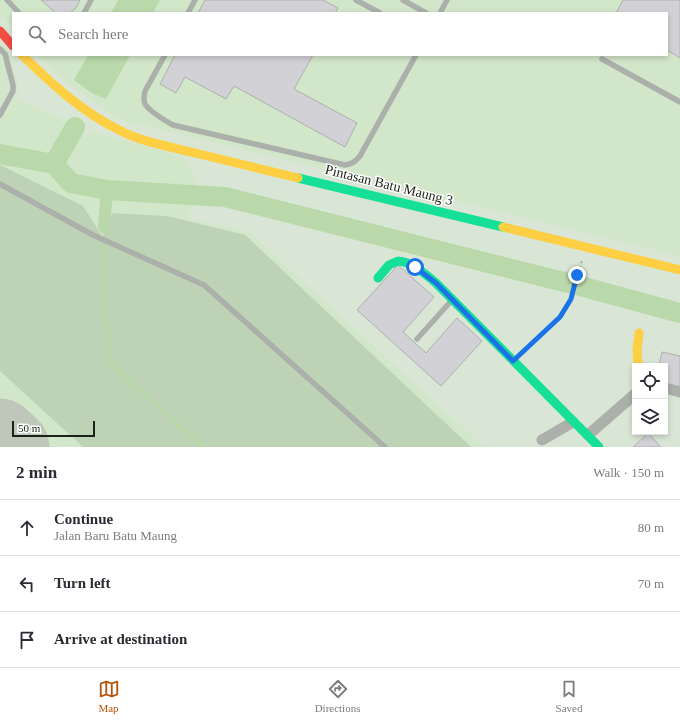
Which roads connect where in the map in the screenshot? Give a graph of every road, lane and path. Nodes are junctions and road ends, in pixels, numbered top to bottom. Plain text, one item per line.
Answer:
1 (7, 0) edge
2 (91, 0) edge
3 (195, 0) edge
4 (356, 0) edge
5 (403, 0) edge
6 (447, 0) edge
7 (18, 12) edge
8 (85, 12) edge
9 (189, 12) edge
10 (378, 12) edge
11 (424, 12) edge
12 (441, 12) edge
13 (0, 31) edge
14 (12, 45) edge
15 (0, 49) edge
16 (23, 56) edge
17 (164, 56) edge
18 (415, 56) edge
19 (602, 59) dead end
20 (680, 102) edge
21 (0, 115) edge
22 (0, 184) edge
23 (585, 247) junction
24 (680, 270) edge
25 (378, 278) dead end
26 (452, 300) junction
27 (640, 333) dead end
28 (417, 339) dead end
29 (513, 361) junction
30 (638, 363) edge
31 (668, 389) edge
32 (680, 392) edge
33 (632, 397) edge
34 (573, 422) junction
35 (588, 435) junction
36 (542, 440) dead end
37 (385, 447) edge
38 (599, 447) edge

1 - 7 lane
2 - 8 lane
3 - 9 lane
4 - 10 lane
5 - 11 lane
6 - 12 lane
13 - 14 street
15 - 21 lane
16 - 23 street, Pintasan Batu Maung 3
17 - 18 lane
19 - 20 lane
22 - 37 lane
23 - 24 street, Pintasan Batu Maung 3
23 - 29 path
25 - 26 street
26 - 28 lane
26 - 29 street
27 - 30 street
29 - 34 street
31 - 32 street
33 - 35 street
34 - 35 street
34 - 36 street
35 - 38 street

